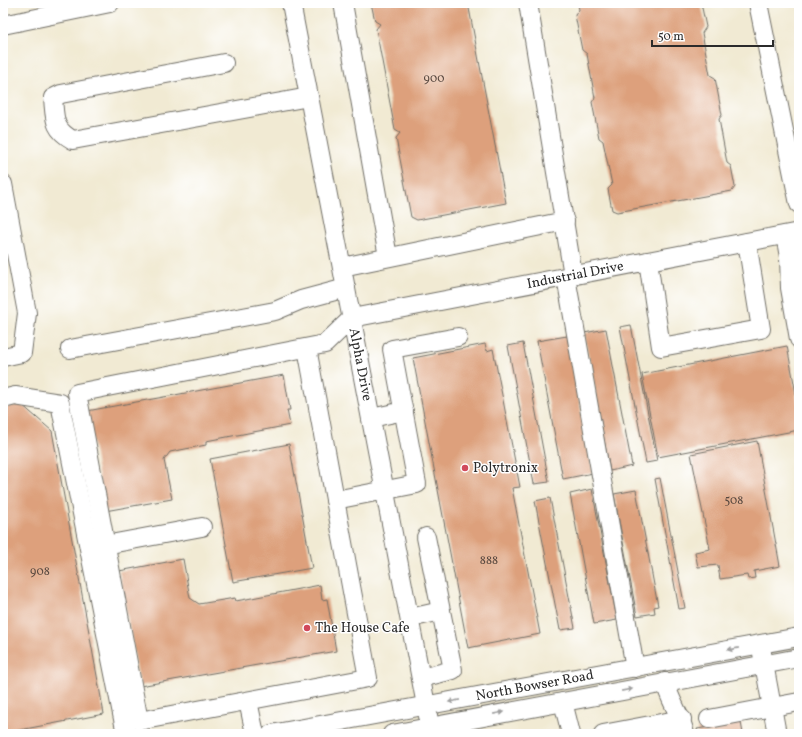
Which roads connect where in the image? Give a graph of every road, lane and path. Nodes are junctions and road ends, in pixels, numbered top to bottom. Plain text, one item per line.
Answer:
1 (110, 3) edge
2 (291, 3) edge
3 (343, 3) edge
4 (528, 3) edge
5 (758, 3) edge
6 (3, 25) edge
7 (224, 64) dead end
8 (309, 97) junction
9 (3, 184) edge
10 (799, 204) edge
11 (565, 221) junction
12 (792, 233) edge
13 (747, 242) junction
14 (388, 257) junction
15 (648, 261) junction
16 (342, 267) junction
17 (570, 276) junction
18 (794, 283) edge
19 (346, 288) junction
20 (352, 318) junction
21 (458, 337) dead end
22 (799, 339) edge
23 (307, 348) junction
24 (70, 349) dead end
25 (3, 357) edge
26 (3, 399) edge
27 (404, 411) junction
28 (371, 418) junction
29 (385, 490) junction
30 (335, 500) junction
31 (202, 527) dead end
32 (426, 537) dead end
33 (105, 545) junction
34 (441, 611) junction
35 (410, 618) junction
36 (799, 637) edge
37 (761, 644) junction
38 (799, 658) edge
39 (765, 664) junction
40 (635, 668) junction
41 (421, 678) junction
42 (665, 682) junction
43 (248, 701) junction
44 (563, 702) junction
45 (799, 702) edge
46 (426, 706) junction
47 (772, 707) junction
48 (709, 719) dead end
49 (683, 726) edge
50 (429, 730) edge
51 (126, 734) edge
52 (254, 734) edge
53 (271, 734) edge
54 (392, 734) edge
55 (571, 734) edge
56 (604, 734) edge
57 (777, 734) edge

1 - 6 street
2 - 8 street, Alpha Drive
3 - 14 street
4 - 11 street
5 - 10 street
7 - 8 street
8 - 16 street, Alpha Drive
9 - 25 street
11 - 14 street
11 - 17 street
12 - 13 street, Industrial Drive
12 - 18 street
13 - 15 street, Industrial Drive
13 - 15 street
14 - 16 street
15 - 17 street, Industrial Drive
16 - 19 street, Alpha Drive
17 - 20 street, Industrial Drive
17 - 40 street
18 - 22 street
19 - 20 street, Alpha Drive
19 - 24 street
20 - 23 street
20 - 28 street, Alpha Drive
21 - 27 street
23 - 30 street
23 - 33 street
26 - 51 street
27 - 28 street
27 - 29 street
28 - 29 street, Alpha Drive
29 - 30 street
29 - 35 street, Alpha Drive
30 - 43 street
31 - 33 street
32 - 34 street
33 - 43 street
34 - 35 street
34 - 41 street
35 - 41 street, Alpha Drive
36 - 37 street, North Bowser Road
37 - 39 street
37 -> 40 street, North Bowser Road
38 - 39 street, North Bowser Road
39 - 42 street, North Bowser Road
39 - 47 street
40 -> 46 street, North Bowser Road
41 - 46 street, Alpha Drive
44 -> 42 street, North Bowser Road
42 - 49 street
43 - 52 street
50 -> 44 street, North Bowser Road
44 - 55 street
45 - 47 street
46 - 50 street, Alpha Drive
46 - 53 street, North Bowser Road
47 - 48 street
47 - 57 street
49 - 56 street
50 - 54 street, North Bowser Road

